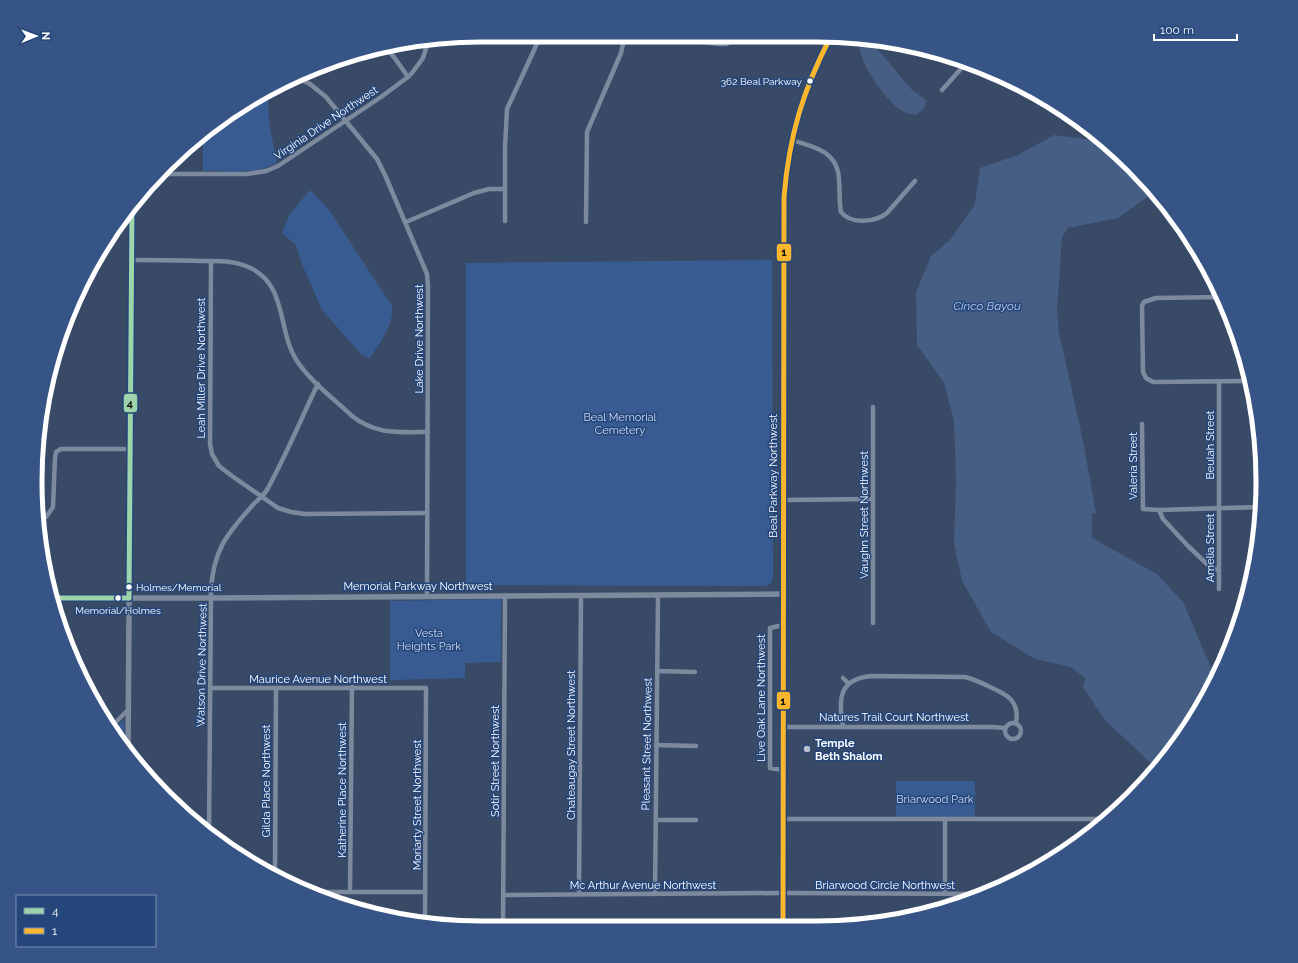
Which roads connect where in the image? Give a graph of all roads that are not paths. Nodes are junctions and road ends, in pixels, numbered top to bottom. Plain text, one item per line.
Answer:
1 (538, 42) edge
2 (623, 42) edge
3 (703, 42) edge
4 (731, 42) edge
5 (829, 42) edge
6 (427, 46) edge
7 (390, 52) edge
8 (963, 67) edge
9 (408, 78) junction
10 (302, 80) edge
11 (942, 90) dead end
12 (346, 121) junction
13 (791, 140) junction
14 (168, 174) edge
15 (914, 181) dead end
16 (505, 189) junction
17 (132, 216) edge
18 (505, 221) dead end
19 (406, 222) junction
20 (586, 222) dead end
21 (131, 260) junction
22 (211, 261) junction
23 (1216, 297) edge
24 (1219, 381) junction
25 (1244, 381) edge
26 (318, 384) junction
27 (873, 407) dead end
28 (1142, 424) dead end
29 (428, 432) junction
30 (130, 449) junction
31 (261, 497) junction
32 (873, 499) junction
33 (783, 500) junction
34 (1255, 507) edge
35 (1219, 508) junction
36 (1159, 510) junction
37 (427, 513) junction
38 (44, 518) edge
39 (1219, 571) junction
40 (1219, 589) dead end
41 (658, 594) junction
42 (783, 594) junction
43 (581, 595) junction
44 (427, 596) junction
45 (505, 596) junction
46 (58, 598) edge
47 (129, 598) junction
48 (211, 598) junction
49 (873, 623) dead end
50 (783, 625) junction
51 (657, 671) junction
52 (695, 672) dead end
53 (843, 678) dead end
54 (848, 683) junction
55 (210, 688) junction
56 (276, 688) junction
57 (352, 688) junction
58 (426, 688) joint
59 (128, 710) junction
60 (1016, 723) junction
61 (114, 724) edge
62 (843, 726) junction
63 (783, 727) junction
64 (1005, 728) junction
65 (128, 742) edge
66 (656, 745) junction
67 (696, 746) dead end
68 (783, 770) junction
69 (783, 819) junction
70 (945, 819) junction
71 (1097, 819) edge
72 (656, 820) junction
73 (696, 820) dead end
74 (209, 826) edge
75 (275, 869) edge
76 (324, 892) edge
77 (350, 892) junction
78 (425, 892) junction
79 (579, 894) junction
80 (655, 894) junction
81 (783, 894) junction
82 (945, 894) junction
83 (969, 894) edge
84 (503, 895) junction
85 (425, 917) edge
86 (503, 921) edge
87 (783, 921) edge

1 - 16 street
2 - 20 street
3 - 4 street
5 - 13 main road, Beal Parkway Northwest
6 - 9 street, Virginia Drive Northwest
7 - 9 street
8 - 11 street
9 - 12 street, Virginia Drive Northwest
10 - 12 street, Lake Drive Northwest
12 - 14 street, Virginia Drive Northwest
12 - 19 street, Lake Drive Northwest
13 - 15 street
13 - 33 main road, Beal Parkway Northwest
16 - 18 street
16 - 19 street
17 - 21 street
19 - 29 street, Lake Drive Northwest
21 - 22 street
21 - 30 street
22 - 26 street
22 - 31 street, Leah Miller Drive Northwest
23 - 24 street
24 - 25 street
24 - 35 street, Beulah Street
26 - 29 street
26 - 31 street, Watson Drive Northwest
27 - 32 street, Vaughn Street Northwest
28 - 36 street, Valeria Street
29 - 37 street, Lake Drive Northwest
30 - 38 street
30 - 47 street
31 - 37 street, Leah Miller Drive Northwest
31 - 48 street, Watson Drive Northwest
32 - 33 street
32 - 49 street, Vaughn Street Northwest
33 - 42 main road, Beal Parkway Northwest
34 - 35 street
35 - 36 street
35 - 39 street, Amelia Street
36 - 39 street
37 - 44 street, Lake Drive Northwest
39 - 40 street, Amelia Street
41 - 42 street, Memorial Parkway Northwest
41 - 43 street, Memorial Parkway Northwest
41 - 51 street, Pleasant Street Northwest
42 - 50 main road, Beal Parkway Northwest
43 - 45 street, Memorial Parkway Northwest
43 - 79 street, Chateaugay Street Northwest
44 - 45 street, Memorial Parkway Northwest
44 - 48 street, Memorial Parkway Northwest
45 - 84 street, Sotir Street Northwest
46 - 47 street, Memorial Parkway Northwest
47 - 48 street, Memorial Parkway Northwest
47 - 59 street
48 - 55 street, Watson Drive Northwest
50 - 63 main road, Beal Parkway Northwest
50 - 68 street, Live Oak Lane Northwest
51 - 52 street
51 - 66 street, Pleasant Street Northwest
53 - 54 street
54 - 60 street
54 - 62 street
55 - 56 street, Maurice Avenue Northwest
55 - 74 street, Watson Drive Northwest
56 - 57 street, Maurice Avenue Northwest
56 - 75 street, Gilda Place Northwest
57 - 58 street, Maurice Avenue Northwest
57 - 77 street, Katherine Place Northwest
58 - 78 street, Moriarty Street Northwest
59 - 61 street
59 - 65 street
60 - 64 street
60 - 64 street
62 - 63 street, Natures Trail Court Northwest
62 - 64 street, Natures Trail Court Northwest
63 - 68 main road, Beal Parkway Northwest
66 - 67 street
66 - 72 street, Pleasant Street Northwest
68 - 69 main road, Beal Parkway Northwest
69 - 70 street
69 - 81 main road, Beal Parkway Northwest
70 - 71 street
70 - 82 street
72 - 73 street
72 - 80 street, Pleasant Street Northwest
76 - 77 street
77 - 78 street
78 - 85 street, Moriarty Street Northwest
79 - 80 street, Mc Arthur Avenue Northwest
79 - 84 street, Mc Arthur Avenue Northwest
80 - 81 street, Mc Arthur Avenue Northwest
81 - 82 street, Briarwood Circle Northwest
81 - 87 main road, Beal Parkway Northwest
82 - 83 street, Briarwood Circle Northwest
84 - 86 street, Sotir Street Northwest

